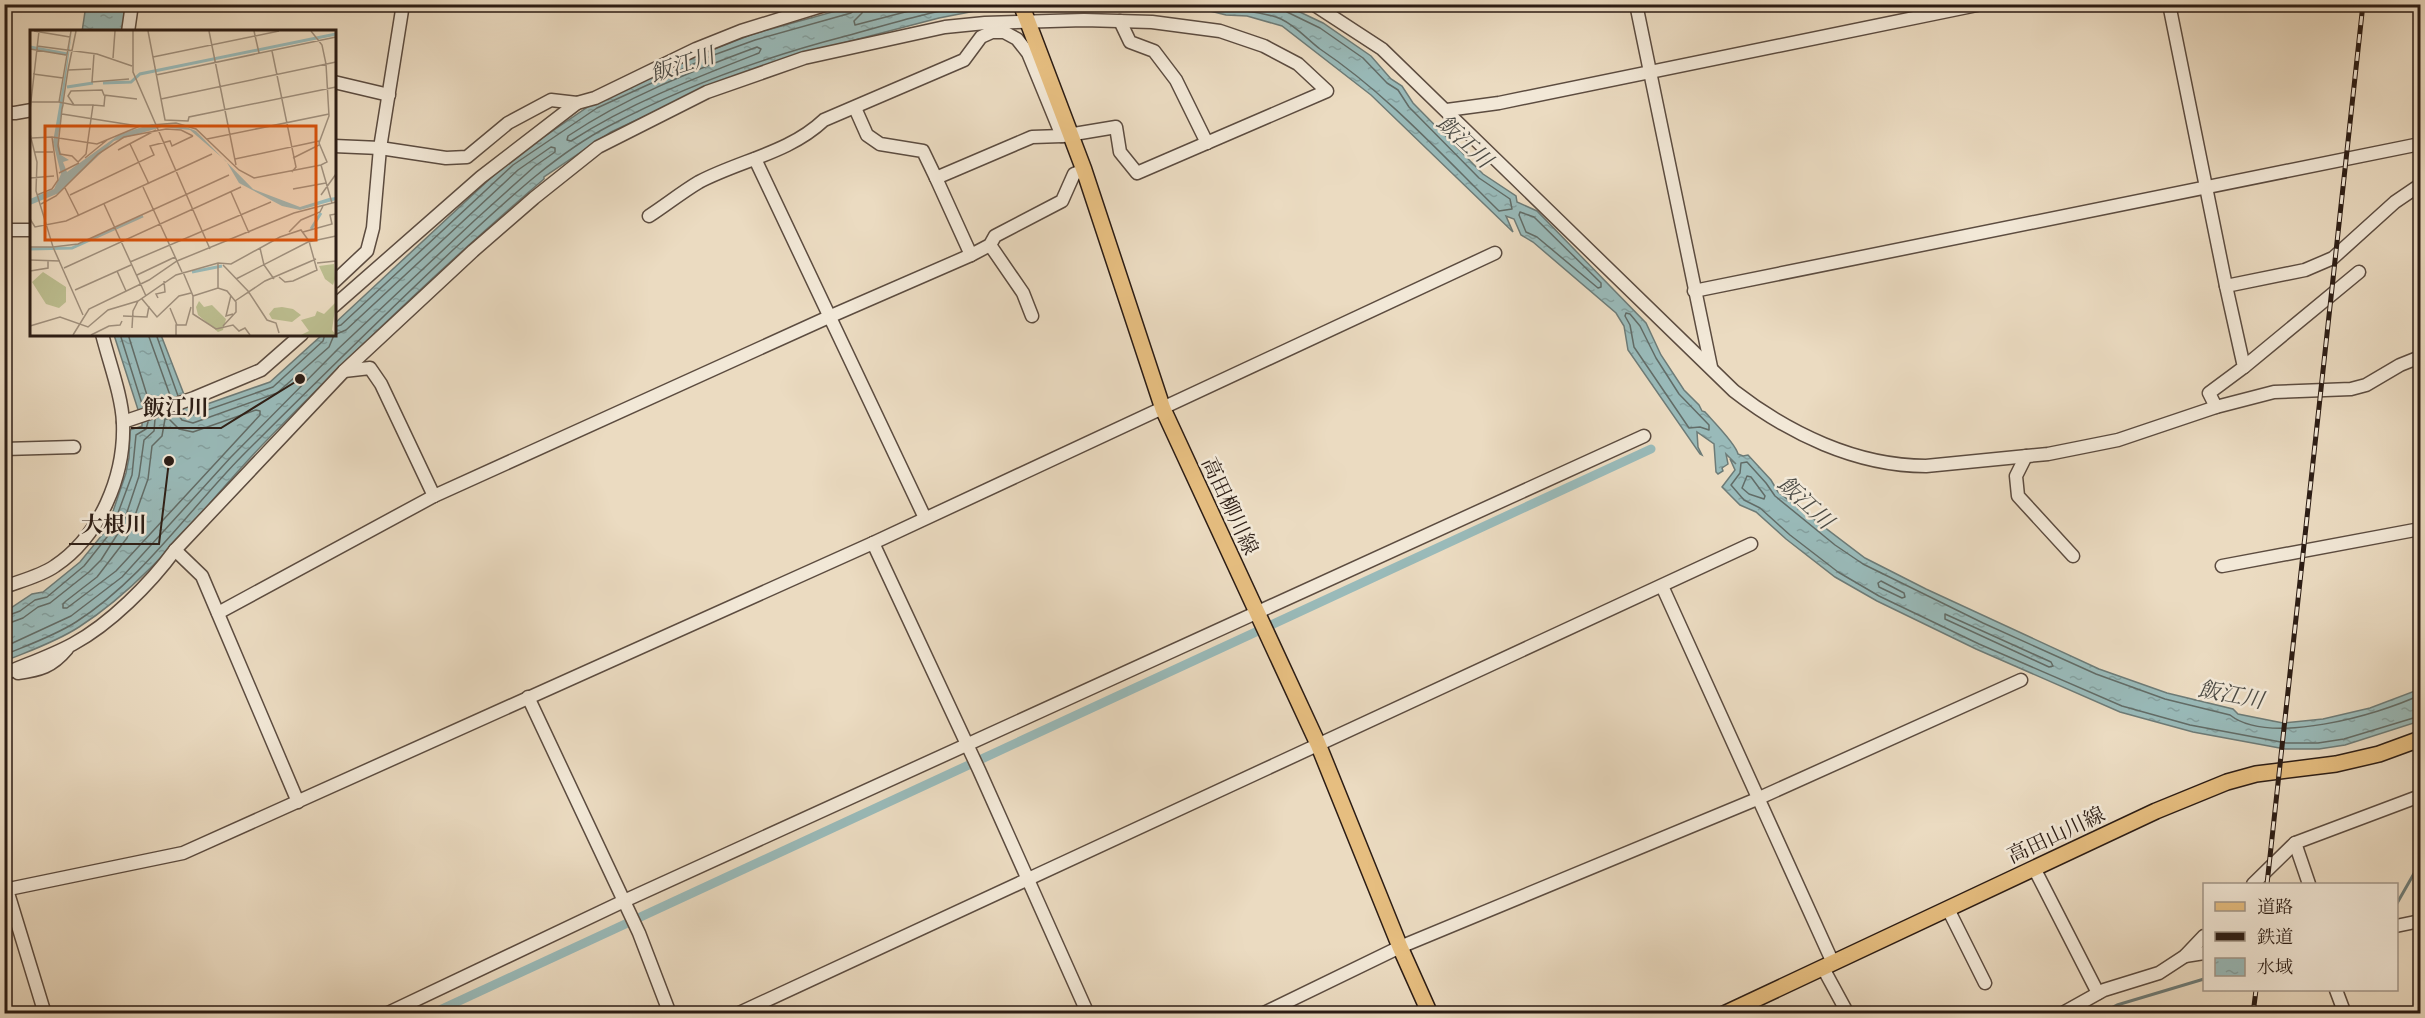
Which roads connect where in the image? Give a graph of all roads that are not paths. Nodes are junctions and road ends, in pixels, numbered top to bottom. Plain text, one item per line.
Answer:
1 (132, 4) edge
2 (403, 4) edge
3 (828, 4) edge
4 (1021, 4) edge
5 (1313, 4) edge
6 (1636, 4) edge
7 (1982, 4) edge
8 (2169, 4) edge
9 (1120, 21) junction
10 (1029, 23) junction
11 (128, 30) edge
12 (1650, 72) junction
13 (336, 82) edge
14 (389, 95) junction
15 (577, 102) junction
16 (855, 108) junction
17 (30, 110) edge
18 (1447, 110) junction
19 (4, 113) edge
20 (1066, 136) junction
21 (1207, 143) junction
22 (2421, 144) edge
23 (336, 146) edge
24 (381, 148) junction
25 (755, 159) junction
26 (1084, 170) junction
27 (936, 178) junction
28 (2421, 185) edge
29 (2206, 189) junction
30 (649, 216) dead end
31 (4, 230) edge
32 (30, 230) edge
33 (990, 245) junction
34 (1495, 253) dead end
35 (971, 255) junction
36 (2359, 272) dead end
37 (336, 280) edge
38 (2226, 286) junction
39 (1694, 291) junction
40 (336, 304) edge
41 (831, 316) junction
42 (1032, 316) dead end
43 (103, 336) edge
44 (300, 336) edge
45 (2421, 357) edge
46 (2244, 367) junction
47 (1712, 368) junction
48 (344, 371) junction
49 (2216, 407) junction
50 (1163, 409) junction
51 (126, 420) junction
52 (1644, 436) dead end
53 (74, 447) dead end
54 (4, 449) edge
55 (2026, 456) junction
56 (434, 496) junction
57 (925, 518) junction
58 (2421, 529) edge
59 (873, 543) junction
60 (1751, 544) dead end
61 (175, 550) junction
62 (2073, 556) dead end
63 (2222, 566) dead end
64 (4, 586) edge
65 (1662, 586) junction
66 (218, 613) junction
67 (1257, 614) junction
68 (4, 675) edge
69 (2020, 680) dead end
70 (528, 698) junction
71 (2421, 739) edge
72 (1318, 744) junction
73 (968, 747) junction
74 (2421, 796) edge
75 (1757, 800) junction
76 (298, 802) junction
77 (2295, 843) junction
78 (2034, 868) junction
79 (1030, 881) junction
80 (2255, 883) edge
81 (2308, 883) edge
82 (5, 887) edge
83 (626, 904) junction
84 (1948, 909) junction
85 (2421, 921) edge
86 (2398, 926) edge
87 (2203, 938) edge
88 (1400, 947) junction
89 (2203, 953) edge
90 (2185, 956) junction
91 (1828, 966) junction
92 (1985, 982) dead end
93 (2336, 991) edge
94 (2098, 993) junction
95 (45, 1014) edge
96 (386, 1014) edge
97 (670, 1014) edge
98 (737, 1014) edge
99 (1089, 1014) edge
100 (1262, 1014) edge
101 (1430, 1014) edge
102 (1724, 1014) edge
103 (1848, 1014) edge
104 (2061, 1014) edge
105 (2345, 1014) edge

1 - 11 street
2 - 14 street
3 - 15 street
4 - 10 main road, 高田柳川線
5 - 18 street
6 - 12 street
7 - 12 street
8 - 29 street
9 - 10 street
9 - 21 street
9 - 21 street
10 - 20 main road, 高田柳川線
10 - 48 street
12 - 18 street
12 - 39 street
13 - 14 street
14 - 24 street
15 - 24 street
15 - 40 street
16 - 20 street
16 - 25 street
16 - 27 street
17 - 19 street
18 - 47 street
20 - 21 street
20 - 26 main road, 高田柳川線
20 - 27 street
22 - 29 street
23 - 24 street
24 - 37 street
25 - 30 street
25 - 41 street
26 - 33 street
26 - 50 main road, 高田柳川線
27 - 35 street
28 - 38 street
29 - 38 street
29 - 39 street
31 - 32 street
33 - 35 street
33 - 42 street
34 - 50 street
35 - 41 street
36 - 46 street
38 - 46 street
39 - 47 street
41 - 56 street
41 - 57 street
43 - 51 street
44 - 51 street
45 - 49 street
46 - 49 street
47 - 55 street
48 - 56 street
48 - 61 street
49 - 55 street
50 - 57 street
50 - 67 main road, 高田柳川線
51 - 64 street
52 - 67 street
53 - 54 street
55 - 62 street
56 - 66 street
57 - 59 street
58 - 63 street
59 - 70 street
59 - 73 street
60 - 65 street
61 - 66 street
61 - 68 street
65 - 72 street
65 - 75 street
66 - 76 street
67 - 72 main road, 高田柳川線
67 - 73 street
69 - 75 street
70 - 76 street
70 - 83 street
71 - 78 main road, 高田山川線
72 - 79 street
72 - 88 main road, 高田柳川線
73 - 79 street
73 - 83 street
74 - 77 street
75 - 88 street
75 - 91 street
76 - 82 street
77 - 80 street
77 - 81 street
78 - 84 main road, 高田山川線
78 - 94 street
79 - 98 street
79 - 99 street
82 - 95 street
83 - 96 street
83 - 97 street
84 - 91 main road, 高田山川線
84 - 92 street
85 - 86 street
87 - 90 street
88 - 100 street
88 - 101 main road, 高田柳川線
89 - 90 street
90 - 94 street
91 - 102 main road, 高田山川線
91 - 103 street
93 - 105 street
94 - 104 street

